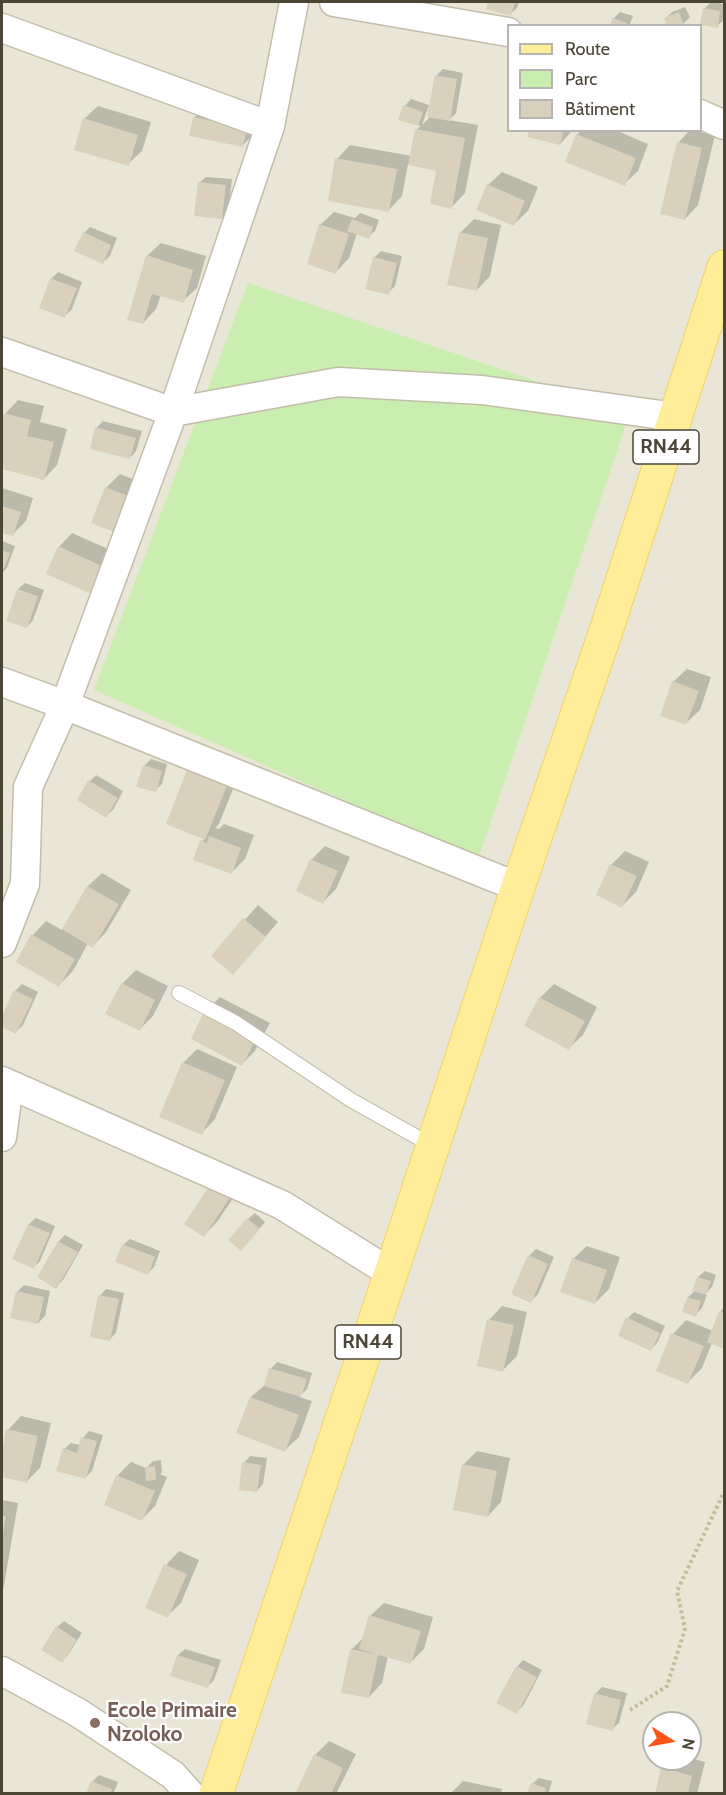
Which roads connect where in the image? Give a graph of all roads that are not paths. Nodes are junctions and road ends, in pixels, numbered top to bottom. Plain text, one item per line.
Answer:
1 (294, 2) edge
2 (334, 2) edge
3 (2, 28) edge
4 (507, 32) edge
5 (702, 115) edge
6 (724, 125) edge
7 (270, 126) junction
8 (724, 267) edge
9 (2, 352) edge
10 (173, 412) junction
11 (676, 417) junction
12 (2, 682) edge
13 (65, 705) junction
14 (518, 887) junction
15 (2, 943) edge
16 (179, 993) dead end
17 (5, 1083) edge
18 (2, 1137) edge
19 (433, 1146) junction
20 (391, 1273) junction
21 (2, 1671) edge
22 (190, 1794) edge
23 (216, 1794) edge

1 - 7 street
2 - 4 street
3 - 7 street
5 - 6 street
7 - 10 street
8 - 11 main road, RN44
9 - 10 street
10 - 11 street
10 - 13 street
11 - 14 main road, RN44
12 - 13 street
13 - 14 street
13 - 15 street
14 - 19 main road, RN44
16 - 19 lane
17 - 18 street
17 - 20 street
19 - 20 main road, RN44
20 - 23 main road, RN44
21 - 22 street

